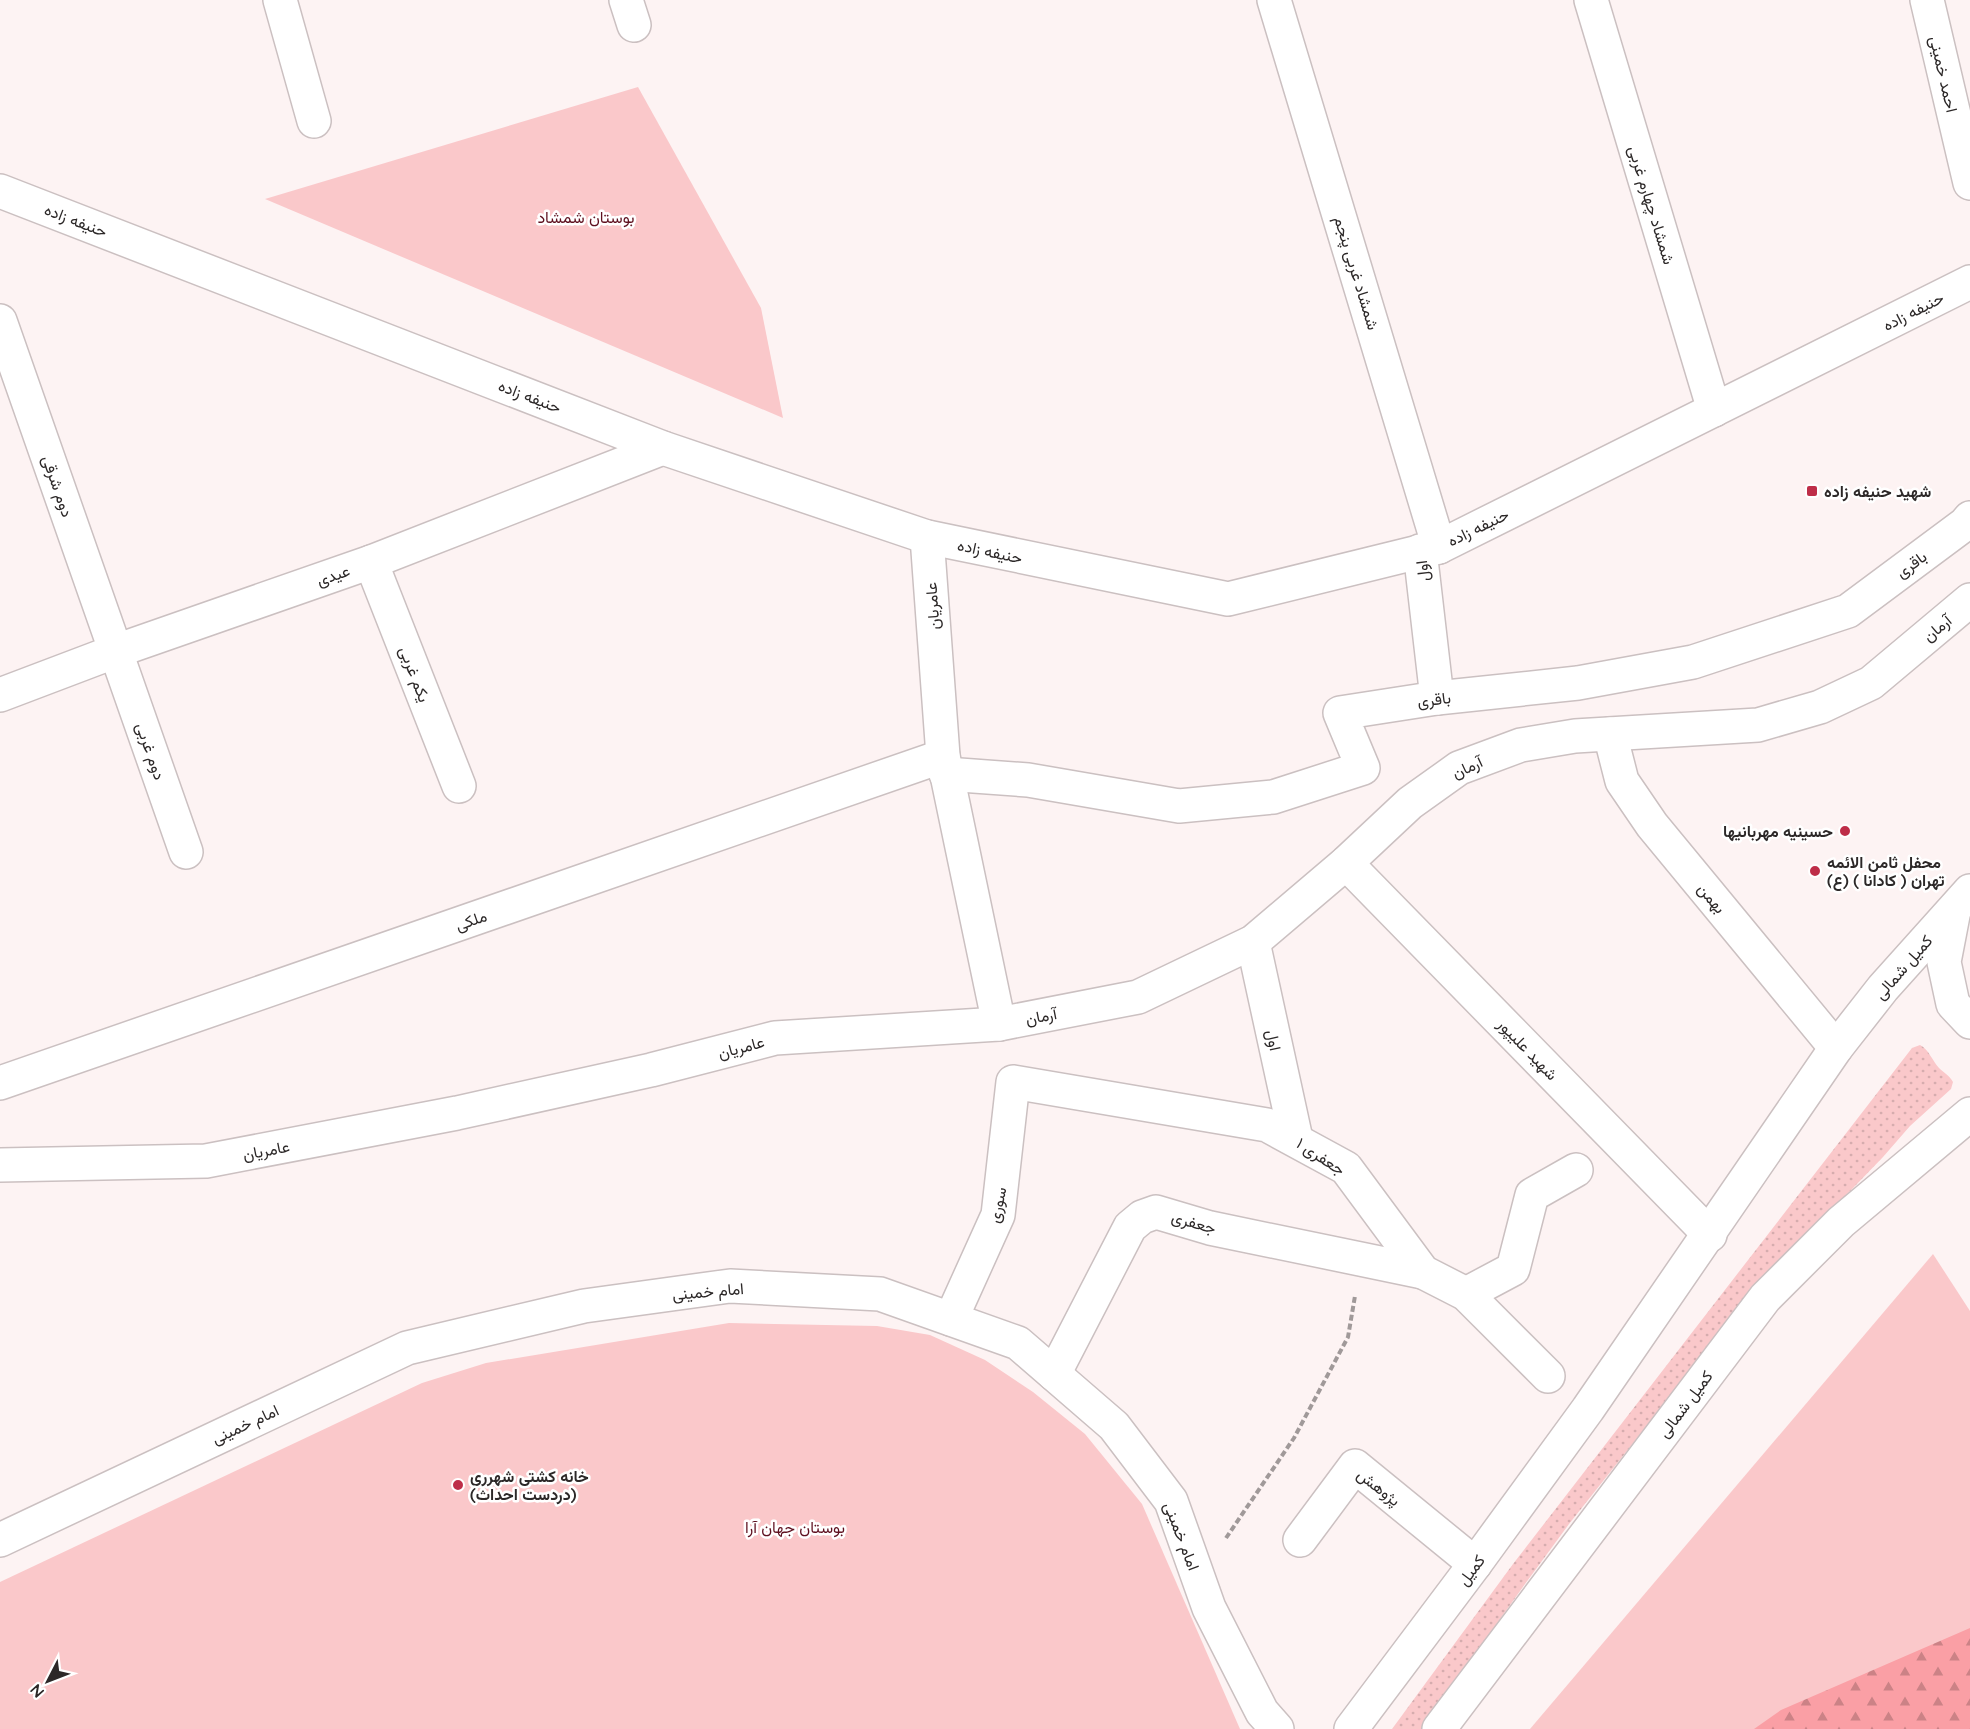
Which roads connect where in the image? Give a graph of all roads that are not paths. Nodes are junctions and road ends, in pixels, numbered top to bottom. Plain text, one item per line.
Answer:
1 (280, 0) edge
2 (1274, 0) edge
3 (1591, 0) edge
4 (1927, 0) edge
5 (314, 121) dead end
6 (1970, 183) edge
7 (0, 191) edge
8 (1970, 282) edge
9 (0, 321) edge
10 (1714, 410) junction
11 (663, 448) junction
12 (1970, 518) edge
13 (927, 537) junction
14 (1429, 549) junction
15 (371, 562) junction
16 (1970, 600) edge
17 (116, 651) junction
18 (0, 695) edge
19 (1437, 698) junction
20 (1610, 734) junction
21 (945, 765) junction
22 (459, 786) dead end
23 (186, 852) dead end
24 (1346, 863) junction
25 (1962, 901) edge
26 (1253, 942) junction
27 (1970, 1022) edge
28 (999, 1024) junction
29 (1836, 1048) junction
30 (1013, 1082) joint
31 (0, 1083) edge
32 (1970, 1114) edge
33 (1296, 1139) junction
34 (0, 1165) edge
35 (1576, 1170) dead end
36 (1710, 1235) junction
37 (1424, 1272) junction
38 (1466, 1294) junction
39 (951, 1319) junction
40 (1054, 1374) junction
41 (1548, 1376) dead end
42 (1588, 1409) joint
43 (2, 1534) edge
44 (1299, 1540) dead end
45 (1475, 1564) junction
46 (1277, 1729) edge
47 (1351, 1729) edge
48 (1439, 1729) edge

1 - 5 street
2 - 14 street, شمشاد غربی پنجم
3 - 10 street, شمشاد چهارم غربی
4 - 6 street, احمد خمینی
7 - 11 street, حنیفه زاده
8 - 10 street, حنیفه زاده
9 - 17 street, دوم شرقی
10 - 14 street, حنیفه زاده
11 - 13 street, حنیفه زاده
11 - 15 street, عیدی
12 - 19 street, باقری
13 - 14 street, حنیفه زاده
13 - 21 street, عامریان
14 - 19 street, اول
15 - 17 street, عیدی
15 - 22 street, یکم غربی
16 - 20 street, آرمان
17 - 18 street, عیدی
17 - 23 street, دوم غربی
19 - 21 street, باقری
20 - 24 street, آرمان
20 - 29 street, بهمن
21 - 28 street, عامریان
21 - 31 street, ملکی
24 - 26 street, آرمان
24 - 36 street, شهید علیپور
25 - 27 street
25 - 29 street, کمیل شمالی
26 - 28 street, آرمان
26 - 33 street, اول
28 - 34 street, عامریان
29 - 36 street, کمیل شمالی
30 - 33 street, جعفری ۱
30 - 39 street, سوری
32 - 48 street, کمیل شمالی
33 - 37 street, جعفری ۱
35 - 38 street
36 - 42 street, کمیل شمالی
37 - 38 street, جعفری ۱
37 - 40 street, جعفری
38 - 41 street, جعفری ۱
39 - 40 street, امام خمینی
39 - 43 street, امام خمینی
40 - 46 street, امام خمینی
42 - 45 street, کمیل
44 - 45 street, پژوهش
45 - 47 street, کمیل

